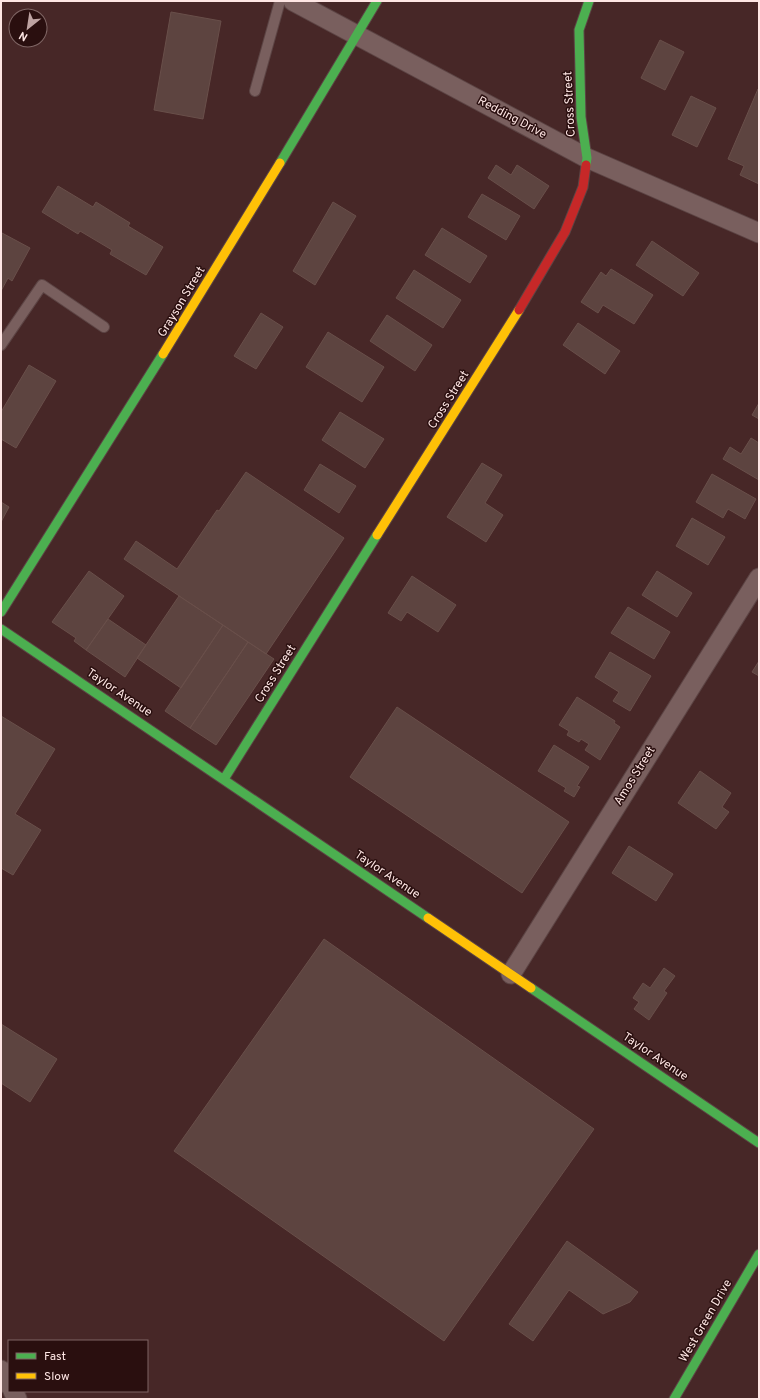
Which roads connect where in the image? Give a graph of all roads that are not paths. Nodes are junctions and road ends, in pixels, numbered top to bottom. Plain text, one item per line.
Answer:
1 (280, 1) edge
2 (293, 1) edge
3 (377, 1) edge
4 (589, 1) edge
5 (358, 36) junction
6 (255, 91) dead end
7 (587, 158) junction
8 (759, 233) edge
9 (104, 327) dead end
10 (1, 345) edge
11 (759, 578) edge
12 (1, 612) edge
13 (1, 629) edge
14 (224, 778) junction
15 (511, 974) junction
16 (759, 1143) edge
17 (759, 1254) edge
18 (1, 1370) edge
19 (8, 1383) edge
20 (674, 1399) edge

1 - 6 lane
2 - 5 street, Redding Drive
3 - 5 street, Grayson Street
4 - 7 street, Cross Street
5 - 7 street, Redding Drive
5 - 12 street, Grayson Street
7 - 8 street, Redding Drive
7 - 14 street, Cross Street
9 - 10 lane
11 - 15 street, Amos Street
13 - 14 street, Taylor Avenue
14 - 15 street, Taylor Avenue
15 - 16 street, Taylor Avenue
17 - 20 street, West Green Drive
18 - 19 street

